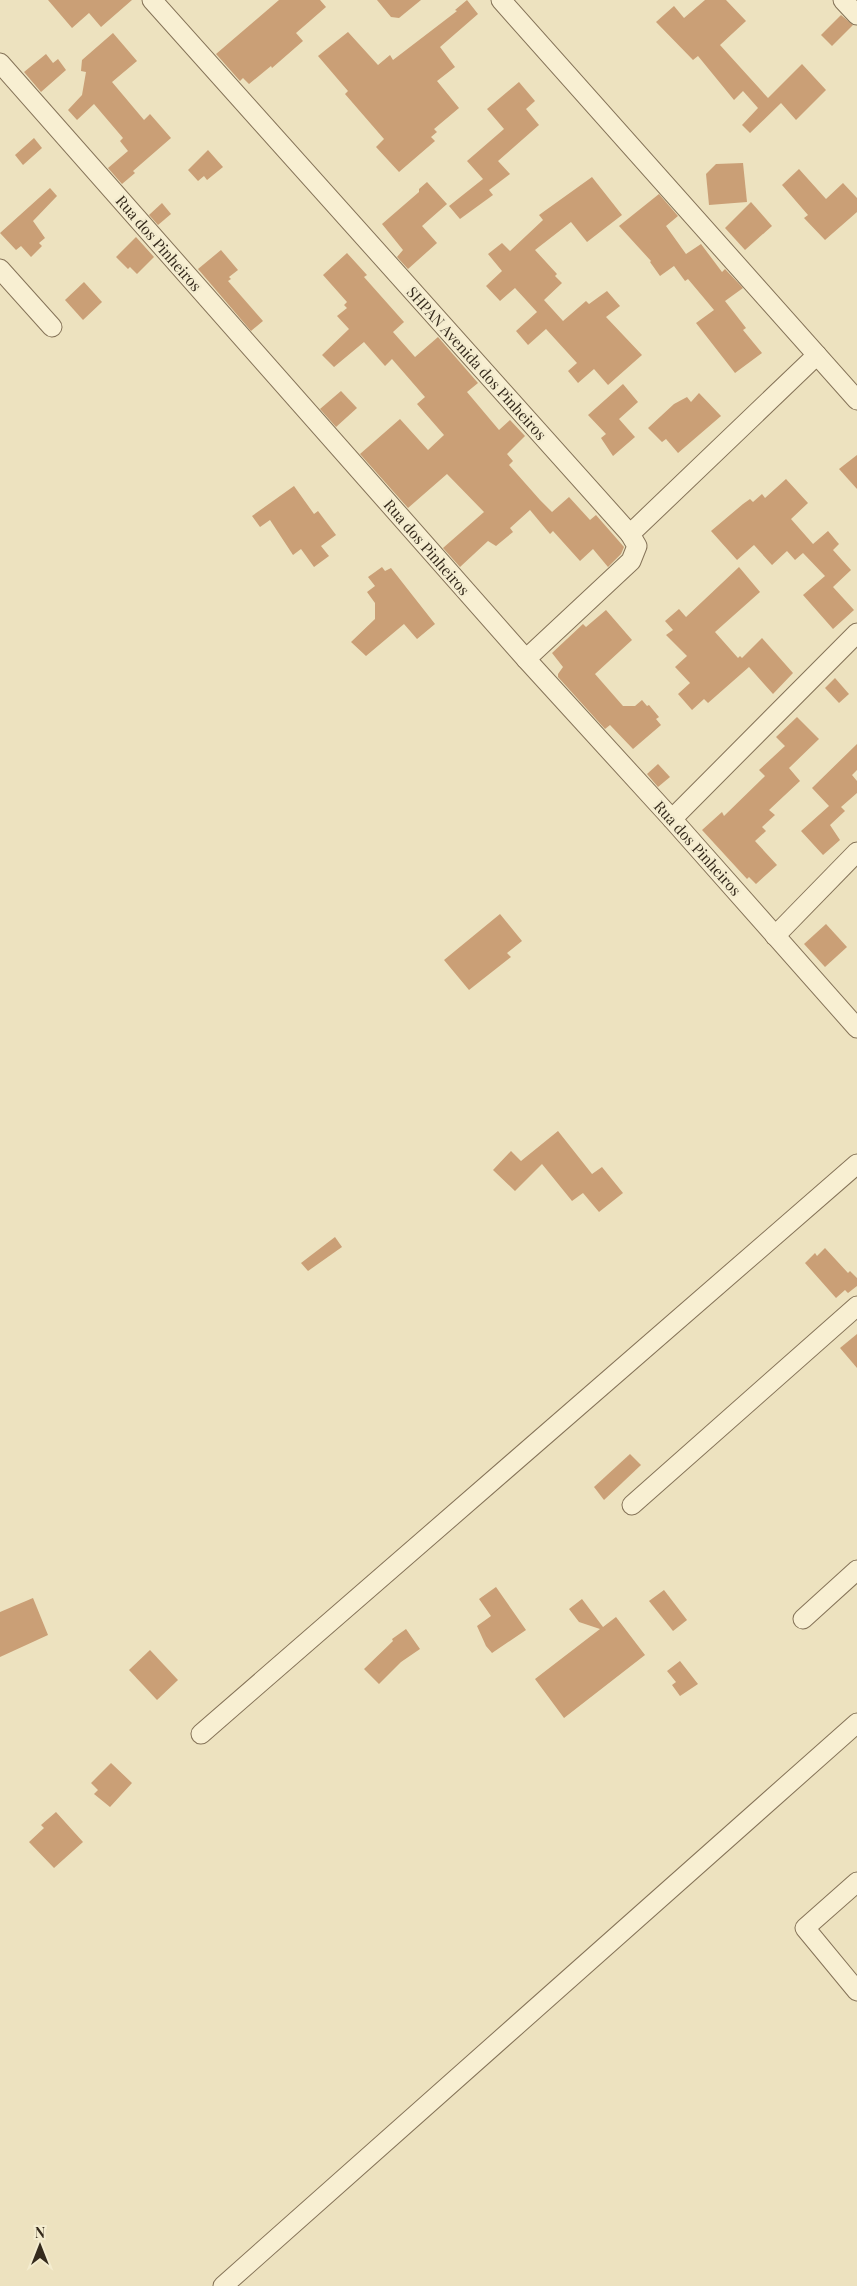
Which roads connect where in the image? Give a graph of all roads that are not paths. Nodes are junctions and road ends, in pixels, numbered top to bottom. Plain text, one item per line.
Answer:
1 (152, 0) edge
2 (501, 0) edge
3 (843, 0) edge
4 (857, 16) edge
5 (0, 62) edge
6 (0, 269) edge
7 (52, 328) dead end
8 (817, 355) junction
9 (857, 400) edge
10 (630, 534) junction
11 (857, 633) edge
12 (526, 659) junction
13 (672, 819) junction
14 (857, 852) edge
15 (775, 936) junction
16 (857, 1028) edge
17 (857, 1164) edge
18 (857, 1306) edge
19 (632, 1506) dead end
20 (857, 1570) edge
21 (803, 1619) dead end
22 (857, 1723) edge
23 (201, 1734) dead end
24 (857, 1882) edge
25 (857, 1991) edge
26 (223, 2286) edge

1 - 10 street, SHPAN Avenida dos Pinheiros
2 - 8 street
3 - 4 street
5 - 12 street, Rua dos Pinheiros
6 - 7 street
8 - 9 street
8 - 10 street
10 - 12 street
11 - 13 street
12 - 13 street, Rua dos Pinheiros
13 - 15 street, Rua dos Pinheiros
14 - 15 street
15 - 16 street, Rua dos Pinheiros
17 - 23 street
18 - 19 street
20 - 21 street
22 - 26 street
24 - 25 street

